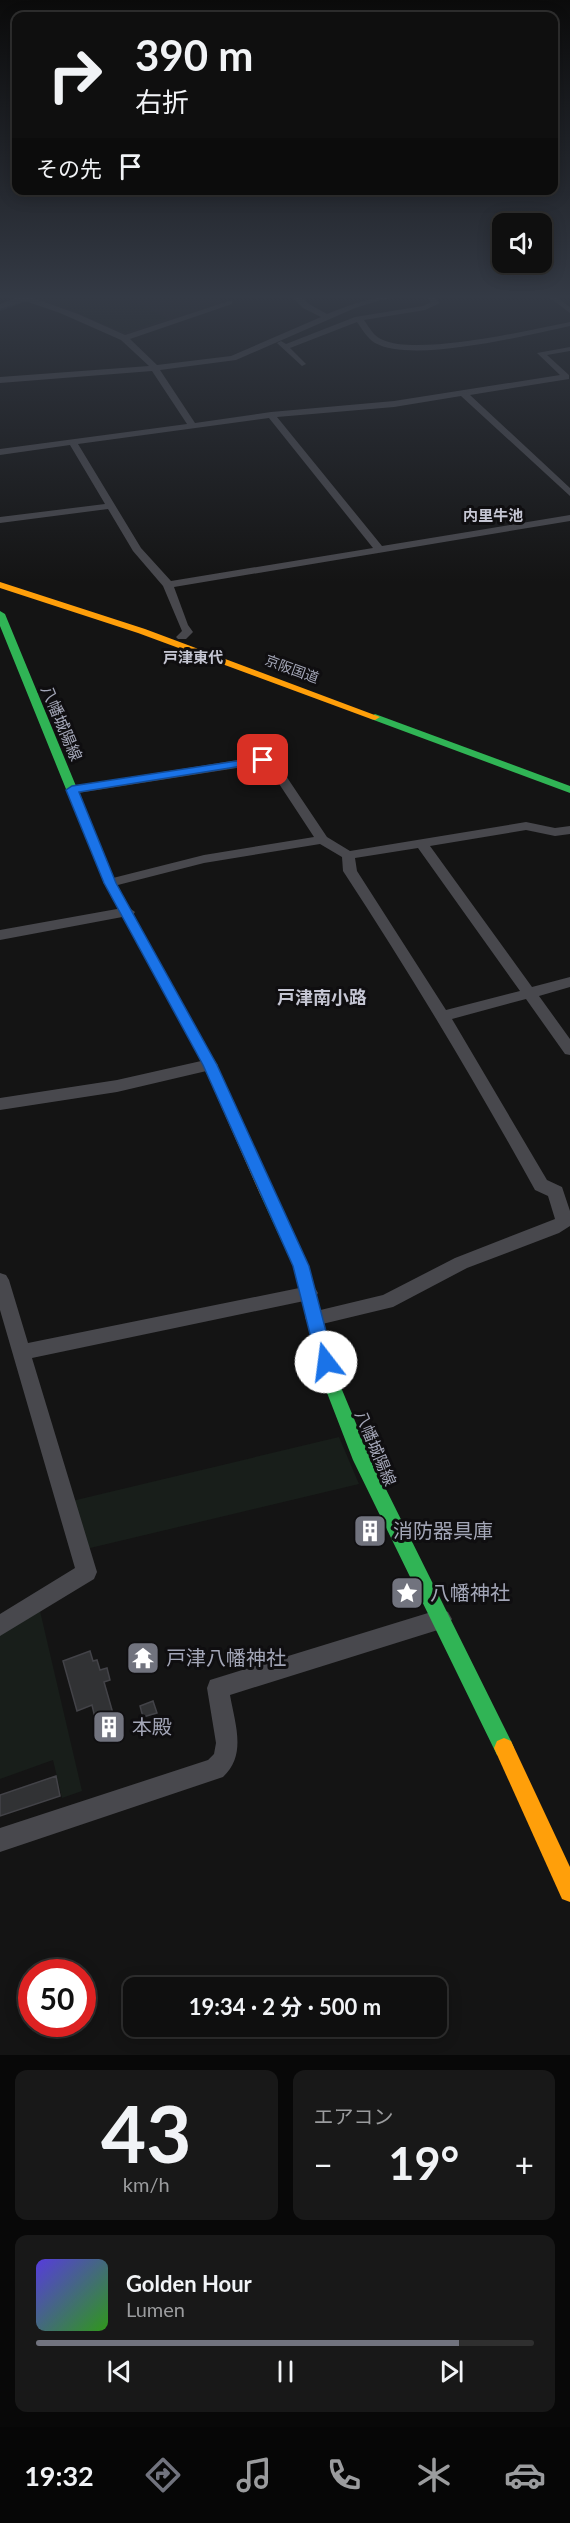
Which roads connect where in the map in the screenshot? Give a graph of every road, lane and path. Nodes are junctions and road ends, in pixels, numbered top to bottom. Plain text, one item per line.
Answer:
1 (169, 390) edge
2 (483, 390) edge
3 (463, 393) junction
4 (271, 416) junction
5 (193, 426) junction
6 (73, 443) junction
7 (0, 452) edge
8 (570, 493) edge
9 (112, 506) junction
10 (570, 518) edge
11 (0, 520) edge
12 (380, 550) junction
13 (0, 577) edge
14 (0, 585) edge
15 (168, 585) junction
16 (0, 614) edge
17 (182, 637) junction
18 (570, 782) edge
19 (72, 790) junction
20 (570, 790) edge
21 (570, 830) edge
22 (322, 840) junction
23 (421, 843) junction
24 (348, 855) junction
25 (110, 883) junction
26 (128, 912) junction
27 (0, 935) edge
28 (570, 982) edge
29 (530, 993) junction
30 (441, 1017) junction
31 (570, 1050) edge
32 (210, 1065) junction
33 (0, 1104) edge
34 (0, 1280) edge
35 (309, 1293) junction
36 (314, 1318) junction
37 (22, 1352) junction
38 (441, 1619) junction
39 (0, 1626) edge
40 (0, 1840) edge
41 (570, 1891) edge

1 - 5 street
2 - 3 street
3 - 4 street
3 - 8 street
4 - 5 street
4 - 12 street
5 - 6 street
6 - 7 street
6 - 9 street
9 - 11 street
9 - 15 street
10 - 12 street
12 - 15 street
13 - 17 main road, 京阪国道
14 - 20 main road, 京阪国道
15 - 17 street
16 - 19 main road, 八幡城陽線
17 - 18 main road, 京阪国道
19 - 22 street
19 - 25 main road, 八幡城陽線
21 - 23 street
22 - 24 street
22 - 25 street
23 - 24 street
23 - 29 street
24 - 30 street
25 - 26 main road, 八幡城陽線
26 - 27 street
26 - 32 main road, 八幡城陽線
28 - 29 street
29 - 30 street
29 - 31 street
30 - 36 street
32 - 33 street
32 - 35 main road, 八幡城陽線
34 - 37 street
35 - 36 main road, 八幡城陽線
35 - 37 street
36 - 38 main road, 八幡城陽線
37 - 39 street
38 - 40 street
38 - 41 main road, 八幡城陽線

